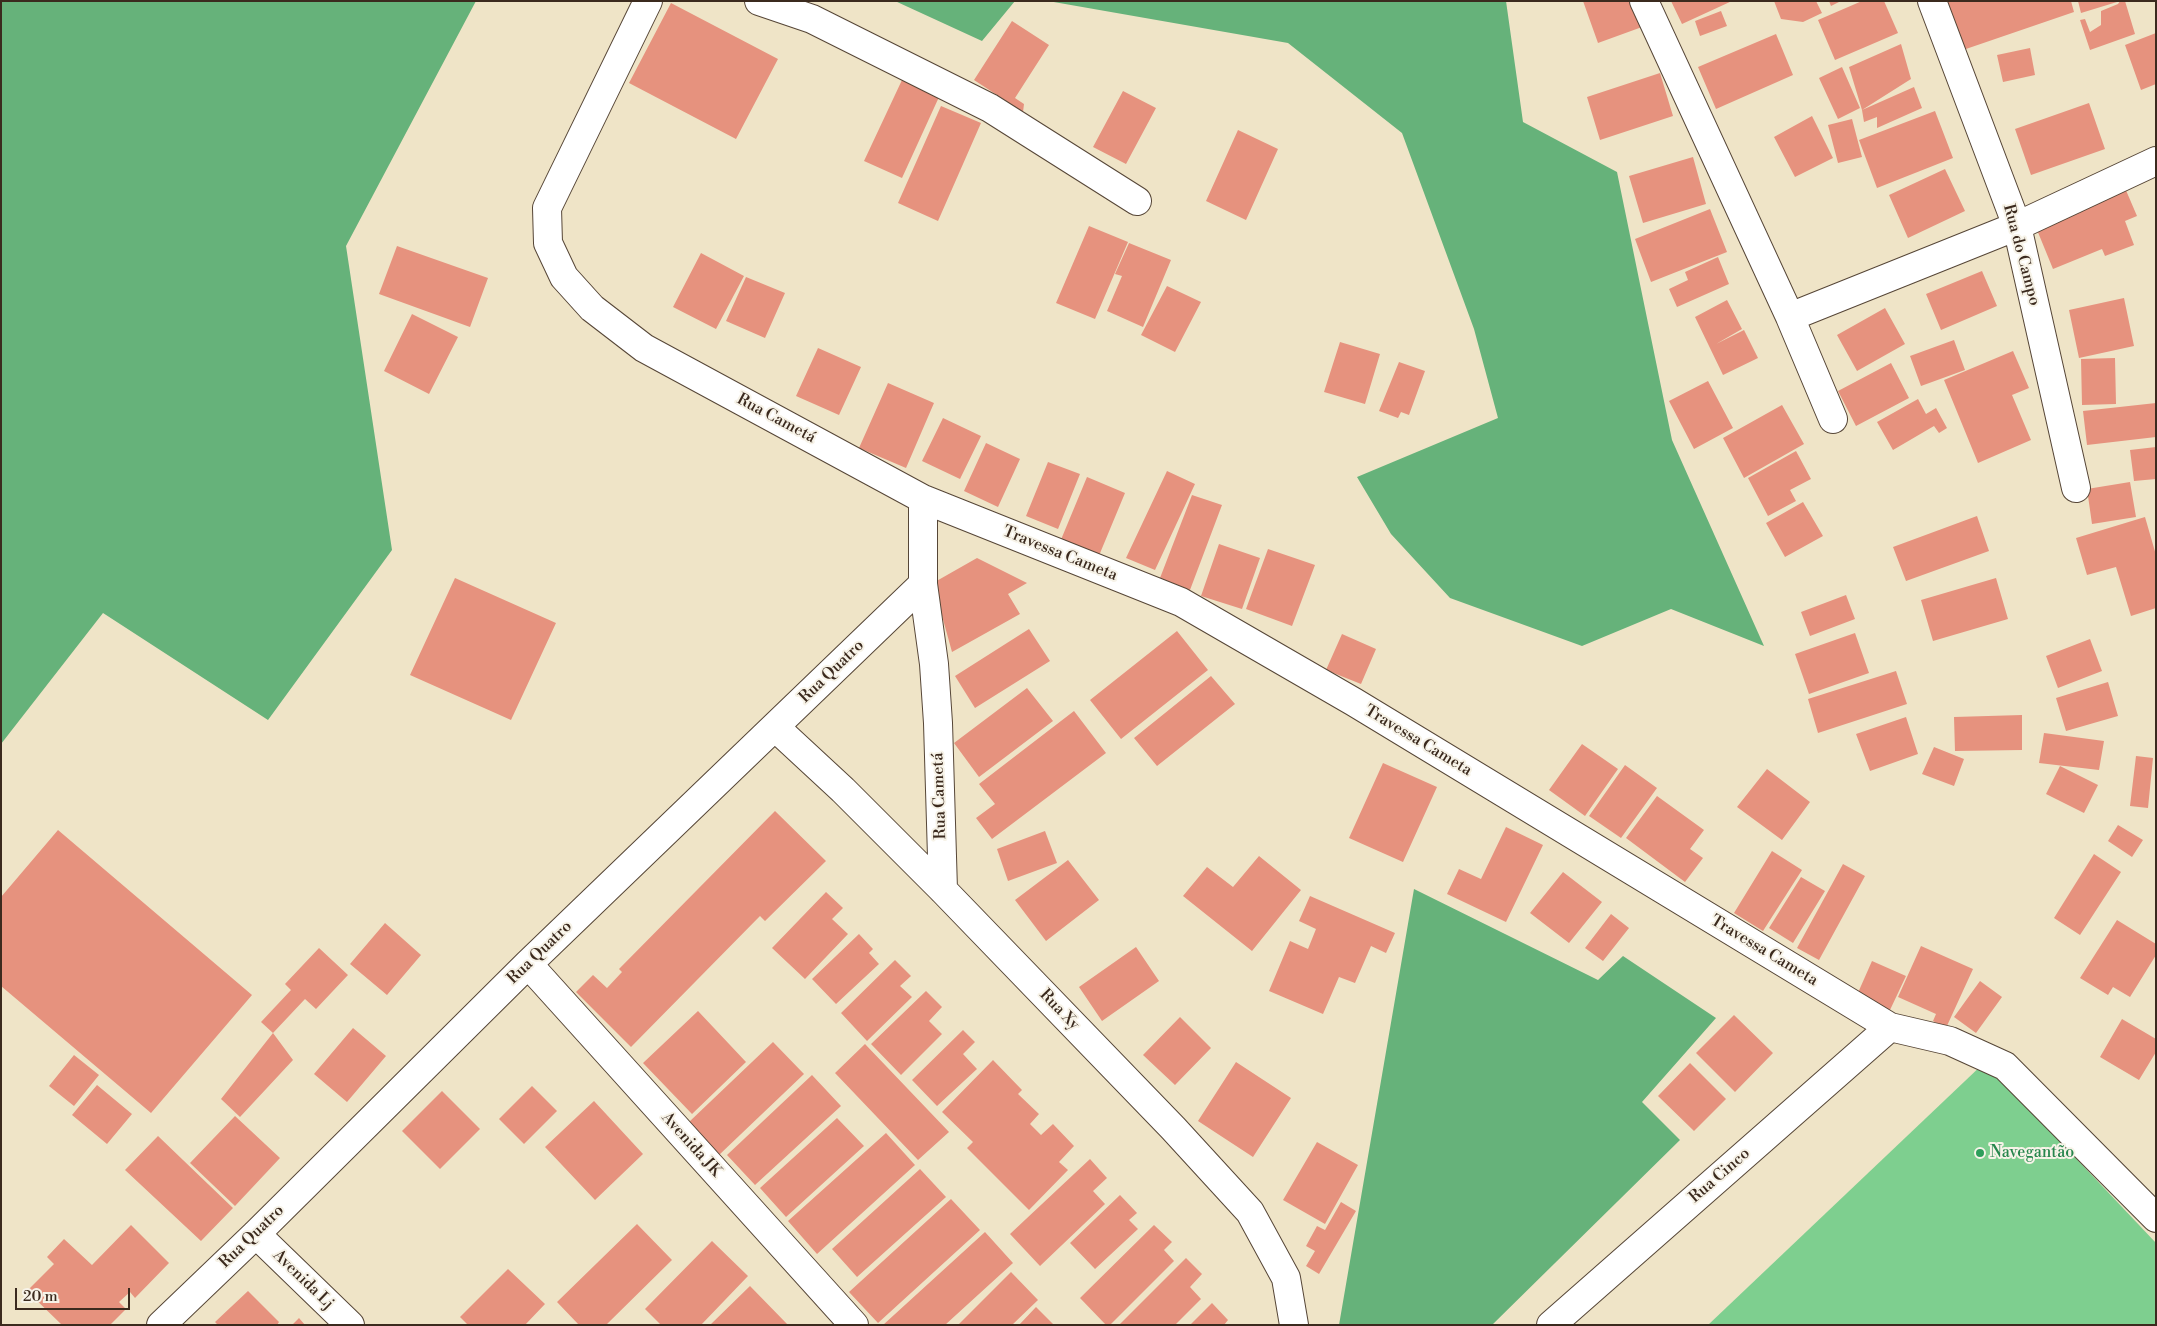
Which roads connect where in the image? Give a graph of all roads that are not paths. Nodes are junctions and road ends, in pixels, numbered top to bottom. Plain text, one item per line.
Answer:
1 (648, 1) edge
2 (760, 1) edge
3 (1644, 1) edge
4 (1932, 1) edge
5 (2156, 161) edge
6 (1138, 200) dead end
7 (2017, 226) junction
8 (1790, 317) junction
9 (1834, 419) dead end
10 (2076, 488) dead end
11 (924, 499) junction
12 (923, 584) junction
13 (775, 727) junction
14 (943, 890) junction
15 (528, 964) junction
16 (1890, 1027) junction
17 (2156, 1218) edge
18 (256, 1234) junction
19 (161, 1325) edge
20 (350, 1325) edge
21 (854, 1325) edge
22 (1294, 1325) edge
23 (1551, 1325) edge

1 - 11 street, Rua Cametá
2 - 6 street
3 - 8 street
4 - 7 street, Rua do Campo
5 - 7 street
7 - 8 street
7 - 10 street, Rua do Campo
8 - 9 street
11 - 12 street, Rua Cametá
11 - 16 street, Travessa Cameta
12 - 13 street, Rua Quatro
12 - 14 street, Rua Cametá
13 - 14 street, Rua Xy
13 - 15 street, Rua Quatro
14 - 22 street, Rua Xy
15 - 18 street, Rua Quatro
15 - 21 street, Avenida JK
16 - 17 street, Travessa Cameta
16 - 23 street, Rua Cinco
18 - 19 street, Rua Quatro
18 - 20 street, Avenida Lj

